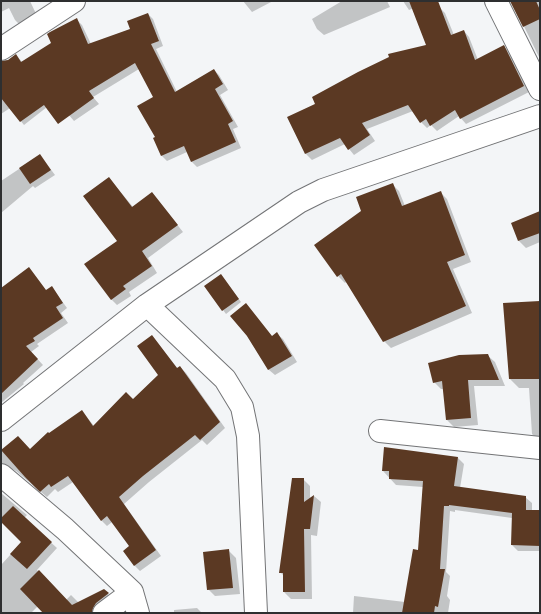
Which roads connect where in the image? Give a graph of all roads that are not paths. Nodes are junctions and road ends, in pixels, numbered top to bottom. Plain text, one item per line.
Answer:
1 (74, 1) edge
2 (496, 1) edge
3 (1, 49) edge
4 (540, 89) edge
5 (540, 116) edge
6 (147, 305) junction
7 (1, 420) edge
8 (380, 431) dead end
9 (540, 448) edge
10 (1, 475) edge
11 (132, 592) junction
12 (104, 613) edge
13 (138, 613) edge
14 (256, 613) edge

1 - 3 street
2 - 4 street
5 - 6 street
6 - 7 street
6 - 14 street
8 - 9 street
10 - 11 street
11 - 12 street
11 - 13 street

